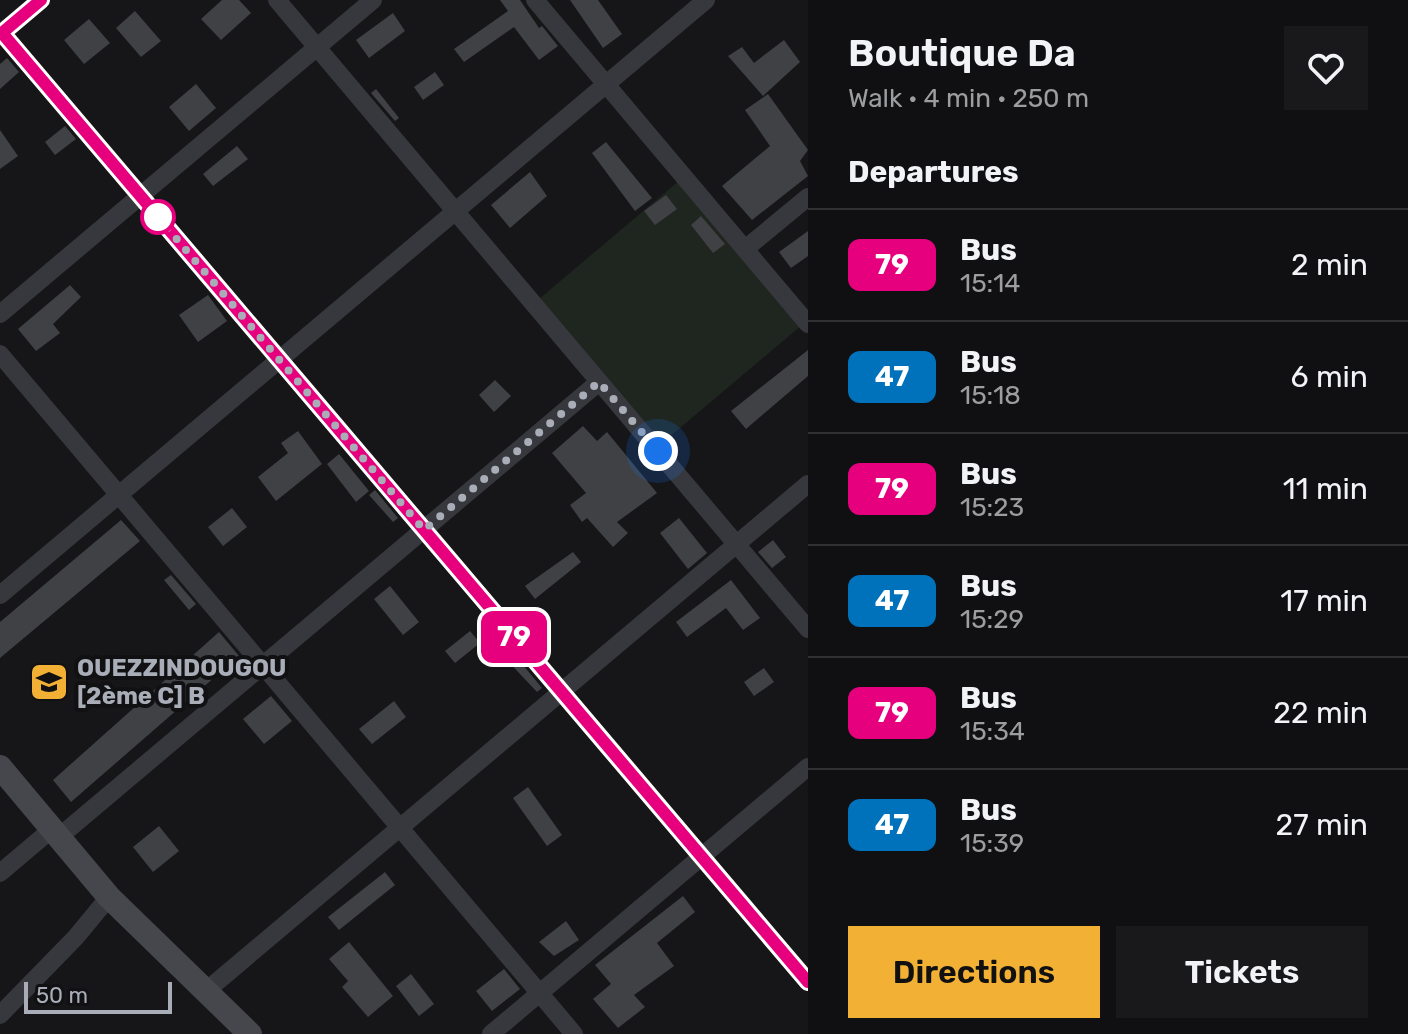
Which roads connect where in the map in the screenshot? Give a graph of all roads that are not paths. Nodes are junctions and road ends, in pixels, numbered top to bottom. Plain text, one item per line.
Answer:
1 (41, 0) edge
2 (277, 0) edge
3 (373, 0) edge
4 (535, 0) edge
5 (706, 0) edge
6 (1, 34) edge
7 (317, 47) junction
8 (606, 85) junction
9 (140, 196) junction
10 (808, 197) edge
11 (455, 212) junction
12 (745, 249) junction
13 (0, 314) edge
14 (808, 324) edge
15 (0, 354) edge
16 (280, 360) junction
17 (599, 382) junction
18 (808, 484) edge
19 (119, 495) junction
20 (424, 530) junction
21 (736, 544) junction
22 (0, 595) edge
23 (808, 629) edge
24 (263, 665) junction
25 (561, 692) junction
26 (0, 767) edge
27 (808, 767) edge
28 (400, 828) junction
29 (56, 833) junction
30 (701, 857) junction
31 (0, 873) edge
32 (109, 897) junction
33 (808, 982) edge
34 (206, 991) junction
35 (540, 993) junction
36 (0, 1015) edge
37 (250, 1034) edge
38 (491, 1034) edge
39 (574, 1034) edge

1 - 6 street
2 - 7 street
3 - 7 street
4 - 8 street
5 - 8 street
6 - 9 street
7 - 9 street
7 - 11 street
8 - 11 street
8 - 12 street
9 - 13 street
9 - 16 street
10 - 12 street
11 - 16 street
11 - 17 street
12 - 14 street
15 - 19 street
16 - 19 street
16 - 20 street
17 - 20 street
17 - 21 street
18 - 21 street
19 - 22 street
19 - 24 street
20 - 24 street
20 - 25 street
21 - 23 street
21 - 25 street
24 - 28 street
24 - 29 street
25 - 28 street
25 - 30 street
26 - 29 street
27 - 30 street
28 - 34 street
28 - 35 street
29 - 31 street
29 - 32 street
30 - 33 street
30 - 35 street
32 - 34 street
32 - 36 street
34 - 37 street
35 - 38 street
35 - 39 street

